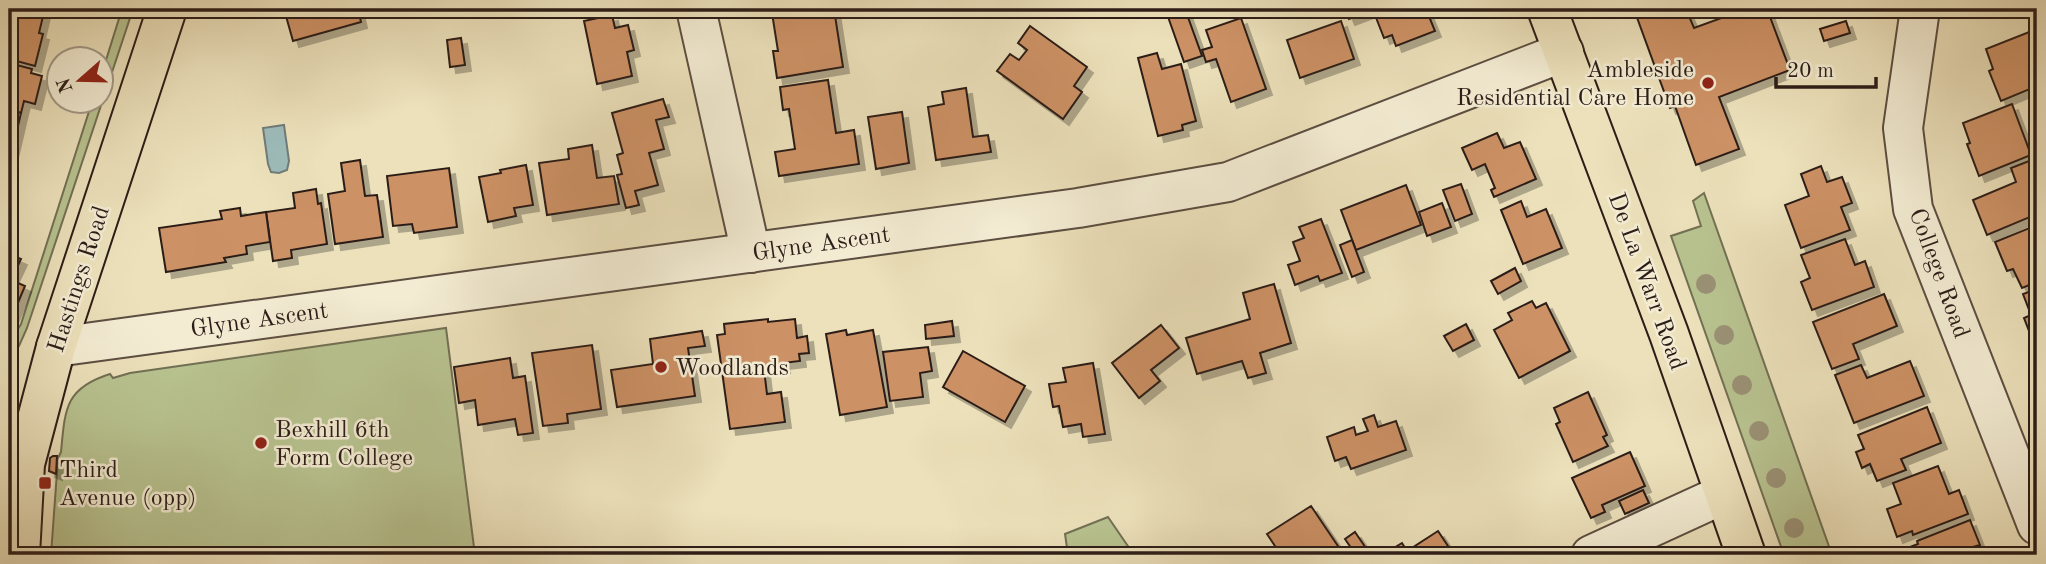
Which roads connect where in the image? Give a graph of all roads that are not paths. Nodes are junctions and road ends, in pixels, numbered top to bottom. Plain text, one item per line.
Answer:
1 (167, 9) edge
2 (696, 9) edge
3 (1547, 9) edge
4 (1920, 9) edge
5 (1564, 52) junction
6 (751, 253) junction
7 (56, 347) junction
8 (17, 464) edge
9 (1724, 494) junction
10 (2037, 525) edge
11 (20, 555) edge
12 (1591, 555) edge
13 (1746, 555) edge

1 - 7 main road, Hastings Road
2 - 6 street
3 - 5 main road, De La Warr Road
4 - 10 street, College Road
5 - 6 street, Glyne Ascent
5 - 9 main road, De La Warr Road
6 - 7 street, Glyne Ascent
7 - 8 main road, Hastings Road
8 - 11 main road, Hastings Road
9 - 12 street
9 - 13 main road, De La Warr Road

